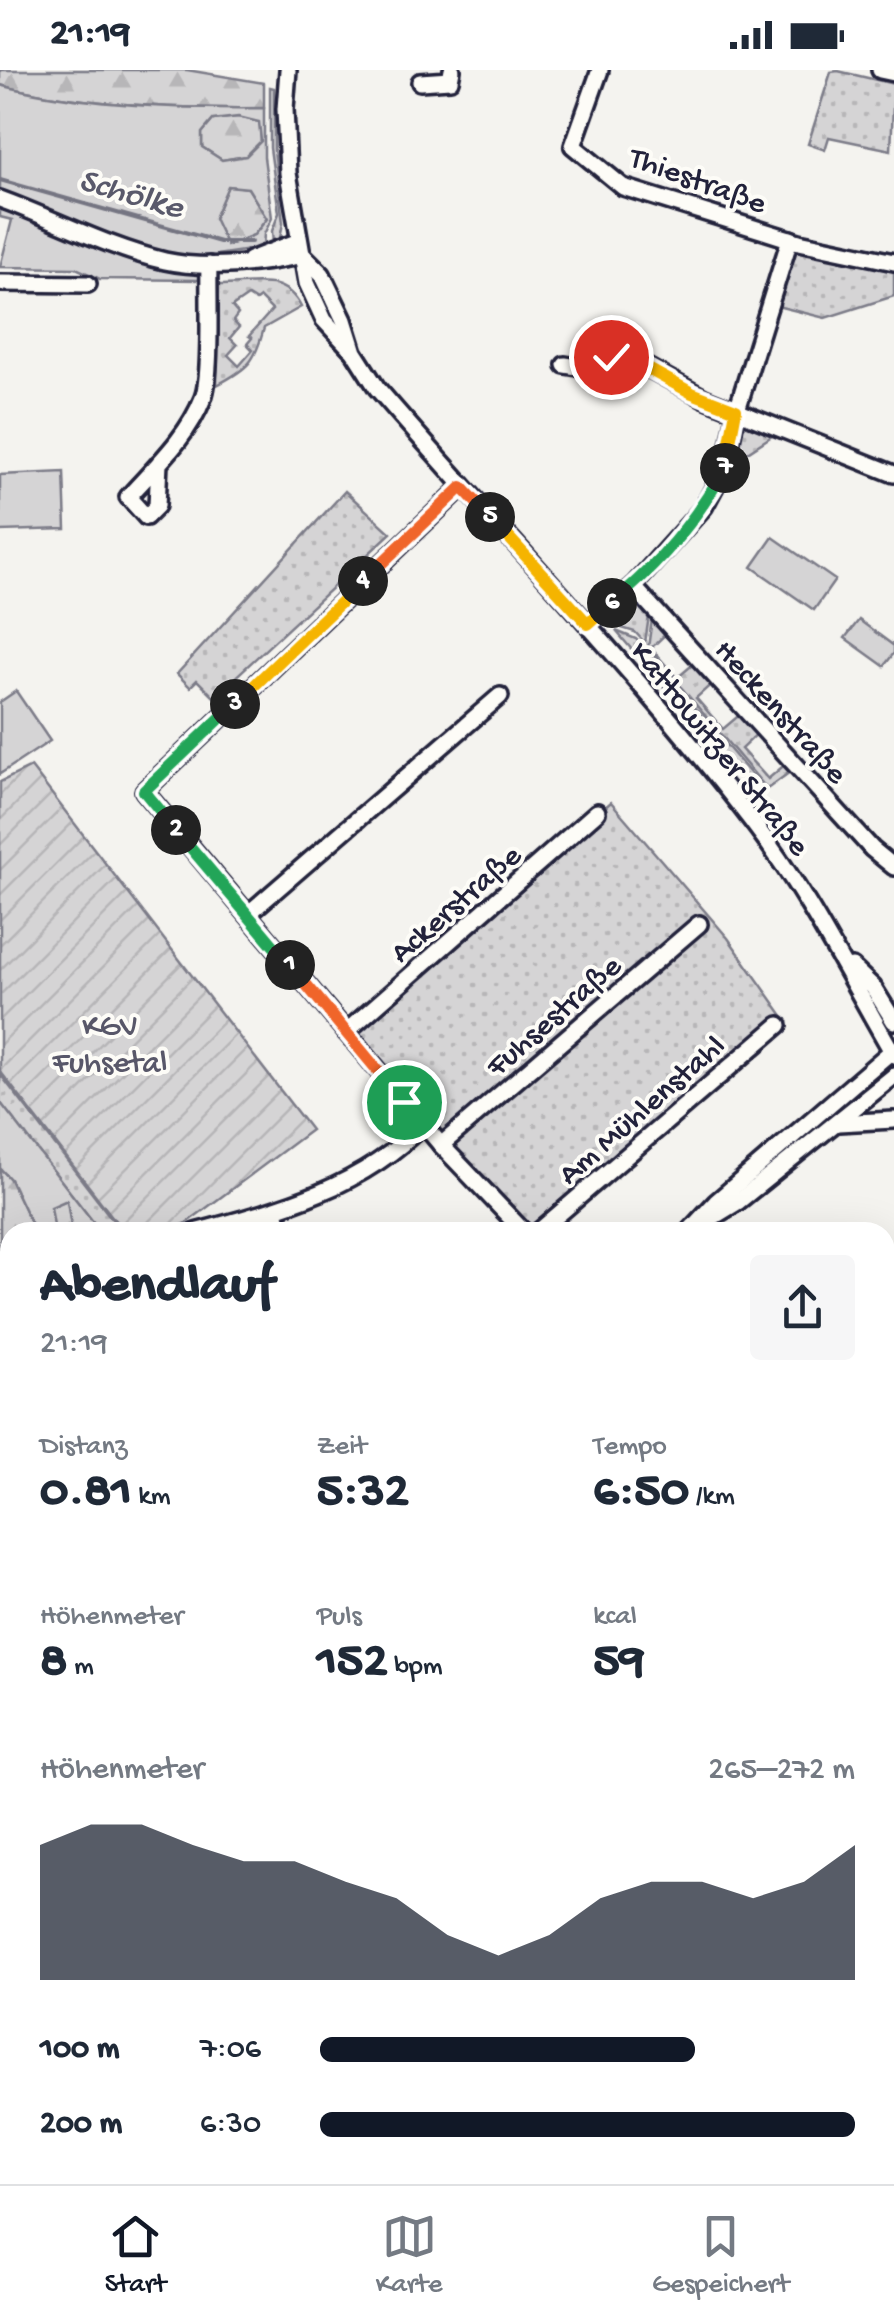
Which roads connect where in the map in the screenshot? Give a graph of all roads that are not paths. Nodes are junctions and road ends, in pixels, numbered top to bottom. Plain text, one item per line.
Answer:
1 (288, 70) edge
2 (452, 70) edge
3 (880, 70) edge
4 (598, 71) edge
5 (894, 73) edge
6 (420, 82) dead end
7 (0, 199) edge
8 (790, 239) junction
9 (300, 248) junction
10 (894, 262) edge
11 (209, 264) junction
12 (0, 284) edge
13 (88, 284) dead end
14 (564, 365) dead end
15 (736, 410) junction
16 (158, 464) dead end
17 (894, 474) edge
18 (462, 487) junction
19 (633, 586) junction
20 (588, 624) junction
21 (500, 696) dead end
22 (597, 812) dead end
23 (894, 867) edge
24 (248, 914) junction
25 (699, 924) dead end
26 (842, 957) junction
27 (873, 987) junction
28 (894, 992) edge
29 (894, 1020) edge
30 (779, 1025) dead end
31 (346, 1032) junction
32 (893, 1051) edge
33 (894, 1076) edge
34 (894, 1120) edge
35 (423, 1124) junction
36 (834, 1124) junction
37 (441, 1145) junction
38 (275, 1210) junction
39 (231, 1222) edge
40 (278, 1222) edge
41 (514, 1222) edge
42 (550, 1222) edge
43 (697, 1222) edge
44 (704, 1222) edge

1 - 9 street, Kattowitzer Straße
2 - 6 street
3 - 5 street
4 - 8 street, Thiestraße
7 - 11 street
8 - 10 street, Thiestraße
8 - 15 street
9 - 11 street
9 - 18 street, Kattowitzer Straße
11 - 16 street
12 - 13 street
14 - 15 street
15 - 17 street
15 - 19 street
18 - 20 street, Kattowitzer Straße
18 - 24 street
19 - 20 street
19 - 23 street, Heckenstraße
20 - 26 street, Kattowitzer Straße
21 - 24 street
22 - 31 street, Ackerstraße
24 - 31 street
25 - 37 street, Fuhsestraße
26 - 27 street, Kattowitzer Straße
26 - 32 street, Kattowitzer Straße
27 - 28 street
27 - 29 street, Kattowitzer Straße
30 - 42 street, Am Mühlenstahl
31 - 35 street
32 - 43 street
33 - 36 street
34 - 36 street
35 - 37 street
35 - 38 street
36 - 44 street
37 - 41 street
38 - 39 street
38 - 40 street

